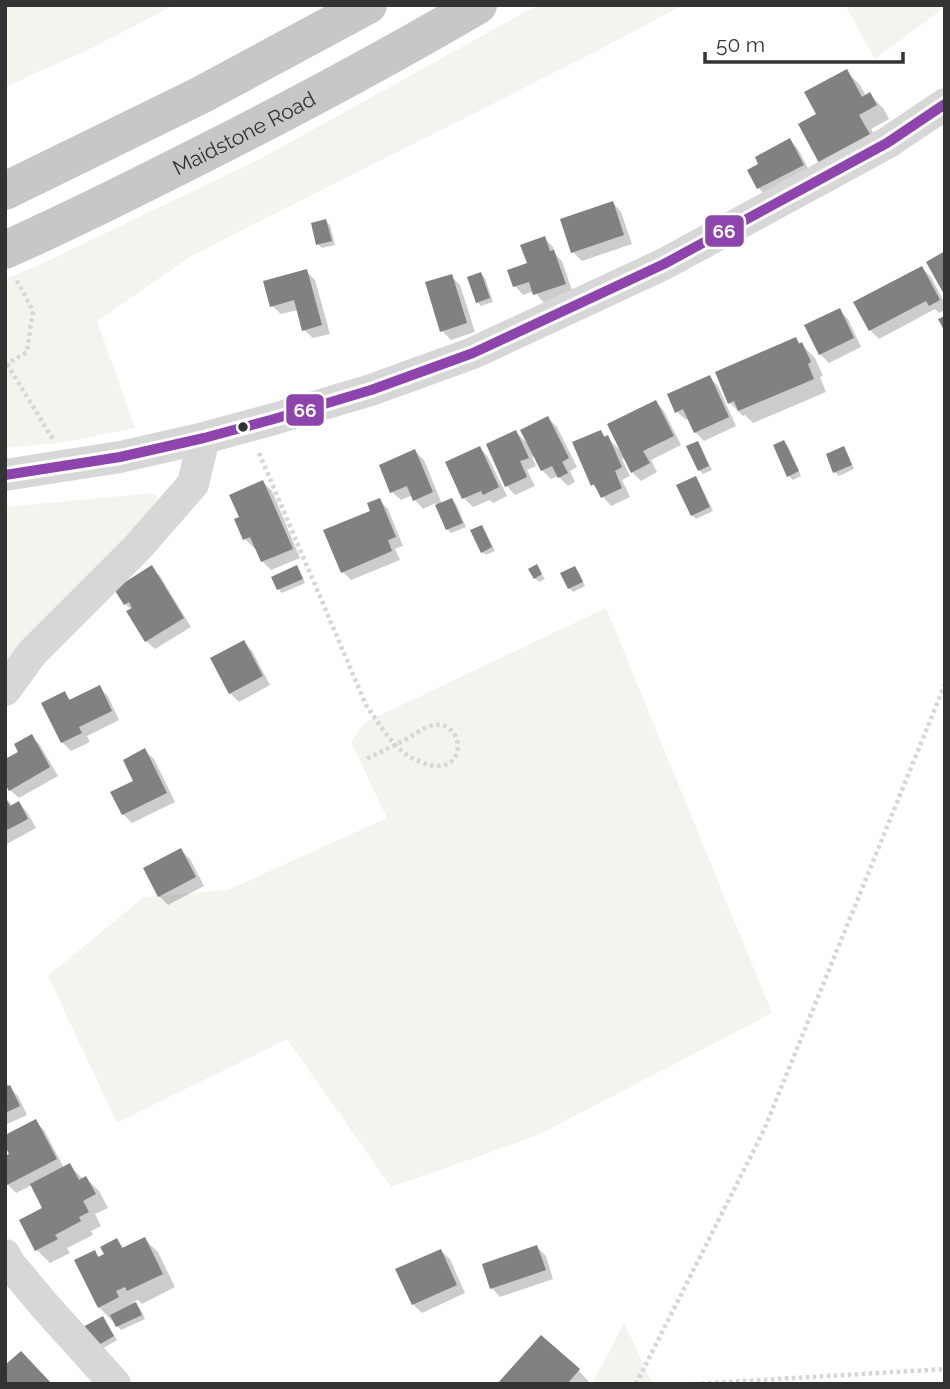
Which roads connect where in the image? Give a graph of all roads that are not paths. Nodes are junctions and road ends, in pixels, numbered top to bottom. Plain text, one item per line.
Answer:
1 (368, 5) edge
2 (478, 5) edge
3 (945, 104) edge
4 (5, 191) edge
5 (8, 259) edge
6 (204, 438) junction
7 (5, 474) edge
8 (5, 690) edge
9 (5, 1255) edge
10 (115, 1384) edge

1 - 4 highway
2 - 5 highway, Maidstone Road
3 - 6 street
6 - 7 street
6 - 8 street
9 - 10 street

